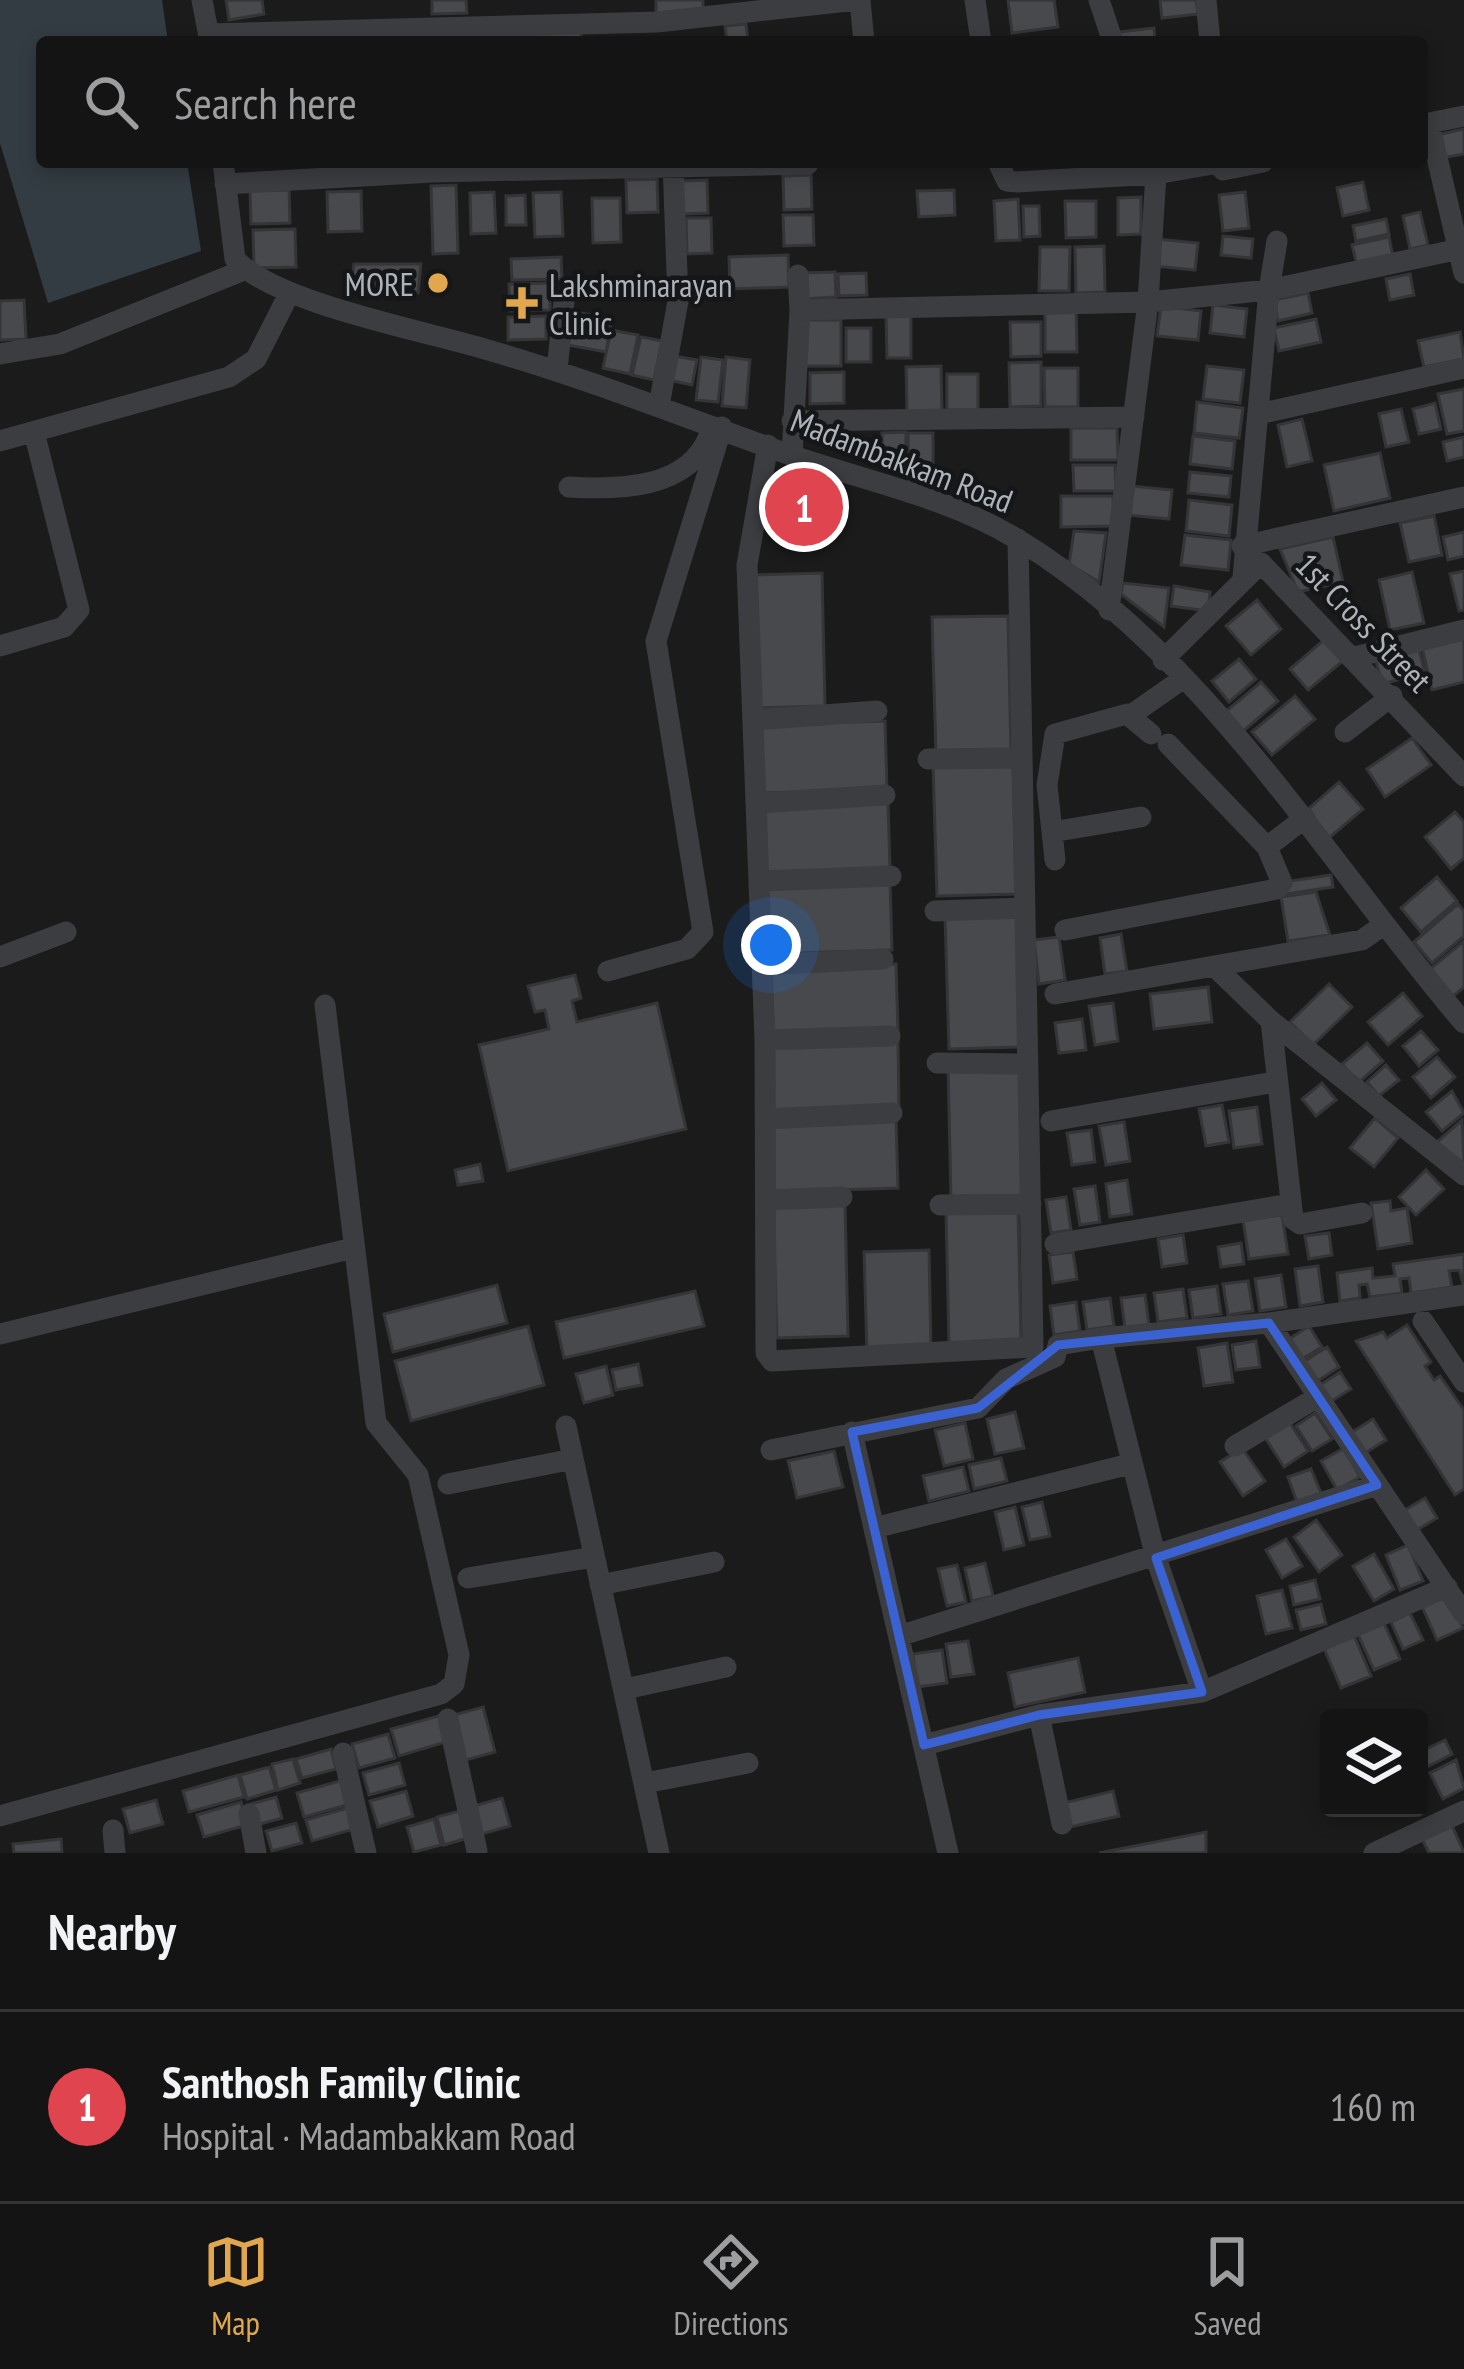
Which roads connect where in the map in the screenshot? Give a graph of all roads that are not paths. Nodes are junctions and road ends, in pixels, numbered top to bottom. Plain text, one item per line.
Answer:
1 (202, 0) edge
2 (484, 0) edge
3 (858, 0) edge
4 (975, 0) edge
5 (1099, 0) edge
6 (1206, 0) edge
7 (714, 8) edge
8 (486, 26) junction
9 (658, 32) edge
10 (210, 36) edge
11 (256, 36) edge
12 (863, 36) edge
13 (980, 36) edge
14 (1111, 36) edge
15 (1209, 36) edge
16 (1464, 116) edge
17 (448, 168) edge
18 (673, 168) edge
19 (1001, 168) edge
20 (1154, 168) edge
21 (1223, 172) edge
22 (224, 173) edge
23 (1277, 242) dead end
24 (1460, 249) edge
25 (244, 270) junction
26 (1464, 273) edge
27 (798, 275) dead end
28 (1269, 290) junction
29 (289, 295) junction
30 (564, 301) dead end
31 (1148, 302) junction
32 (800, 310) junction
33 (0, 354) edge
34 (1464, 368) edge
35 (557, 370) junction
36 (659, 406) junction
37 (1259, 414) junction
38 (1134, 417) junction
39 (792, 421) junction
40 (718, 426) junction
41 (34, 432) junction
42 (0, 441) edge
43 (768, 445) junction
44 (792, 455) junction
45 (569, 487) dead end
46 (1464, 497) edge
47 (1018, 539) junction
48 (1258, 561) junction
49 (1109, 610) junction
50 (1464, 630) edge
51 (0, 646) edge
52 (1355, 657) junction
53 (1163, 660) junction
54 (1181, 680) junction
55 (1392, 696) junction
56 (877, 712) dead end
57 (1131, 715) junction
58 (754, 720) junction
59 (1345, 731) dead end
60 (1022, 758) junction
61 (928, 759) dead end
62 (1464, 776) edge
63 (885, 795) dead end
64 (759, 803) junction
65 (1142, 817) dead end
66 (1305, 818) junction
67 (1052, 832) junction
68 (1267, 847) junction
69 (1055, 860) dead end
70 (891, 876) dead end
71 (760, 880) junction
72 (1025, 908) junction
73 (935, 911) dead end
74 (1382, 926) junction
75 (1065, 930) dead end
76 (66, 932) dead end
77 (0, 957) edge
78 (884, 959) dead end
79 (762, 964) junction
80 (1214, 966) junction
81 (608, 971) dead end
82 (1055, 994) dead end
83 (325, 1005) dead end
84 (1271, 1021) junction
85 (1464, 1023) edge
86 (890, 1036) dead end
87 (765, 1040) junction
88 (937, 1063) dead end
89 (1028, 1064) junction
90 (1275, 1082) junction
91 (892, 1113) dead end
92 (766, 1119) junction
93 (1052, 1121) dead end
94 (1464, 1175) edge
95 (842, 1197) dead end
96 (766, 1200) junction
97 (1031, 1204) junction
98 (1290, 1204) junction
99 (940, 1205) dead end
100 (1362, 1214) dead end
101 (1055, 1244) dead end
102 (353, 1248) junction
103 (1464, 1295) edge
104 (1423, 1321) dead end
105 (1269, 1323) junction
106 (0, 1334) edge
107 (1101, 1338) junction
108 (1464, 1382) edge
109 (1316, 1398) junction
110 (566, 1426) dead end
111 (851, 1432) junction
112 (1235, 1446) dead end
113 (771, 1450) dead end
114 (573, 1459) junction
115 (1130, 1464) junction
116 (448, 1484) dead end
117 (1377, 1485) junction
118 (874, 1528) junction
119 (594, 1557) junction
120 (1156, 1558) junction
121 (714, 1562) dead end
122 (468, 1579) dead end
123 (600, 1585) junction
124 (1447, 1587) junction
125 (1464, 1614) edge
126 (899, 1636) junction
127 (725, 1667) dead end
128 (626, 1689) junction
129 (1202, 1692) junction
130 (1039, 1715) junction
131 (448, 1719) dead end
132 (924, 1745) junction
133 (343, 1753) dead end
134 (748, 1763) dead end
135 (645, 1783) junction
136 (1464, 1810) edge
137 (249, 1814) dead end
138 (0, 1816) edge
139 (1062, 1824) dead end
140 (484, 1850) edge
141 (256, 1853) edge
142 (365, 1853) edge
143 (466, 1853) edge
144 (659, 1853) edge
145 (948, 1853) edge
146 (1374, 1853) edge

1 - 10 street
2 - 8 street
3 - 7 street
3 - 12 street
4 - 13 street
5 - 14 street
6 - 15 street
7 - 9 street
8 - 9 street
8 - 11 street
16 - 24 street
17 - 22 street
18 - 36 street
19 - 20 street
20 - 21 street
20 - 31 street
22 - 25 street
23 - 28 street
24 - 26 street
24 - 28 street
25 - 29 street, Madambakkam Road
25 - 33 street
27 - 32 street
28 - 31 street
28 - 37 street
29 - 35 street, Madambakkam Road
29 - 41 street
30 - 35 street
31 - 32 street
31 - 38 street
32 - 39 street
34 - 37 street
35 - 36 street, Madambakkam Road
36 - 40 street, Madambakkam Road
37 - 48 street
38 - 39 street
38 - 49 street
39 - 44 street
40 - 43 street, Madambakkam Road
40 - 45 street
40 - 81 street
41 - 42 street
41 - 51 street
43 - 44 street, Madambakkam Road
43 - 58 street
44 - 47 street, Madambakkam Road
46 - 48 street
47 - 49 street, Madambakkam Road
47 - 60 street
48 - 52 street, 1st Cross Street
48 - 53 street, 1st Cross Street
49 - 53 street, Madambakkam Road
50 - 52 street
52 - 55 street, 1st Cross Street
53 - 54 street, Madambakkam Road
54 - 57 street
54 - 66 street, Madambakkam Road
55 - 59 street
55 - 62 street, 1st Cross Street
56 - 58 street
57 - 67 street
57 - 68 street
58 - 64 street
60 - 61 street
60 - 72 street
63 - 64 street
64 - 71 street
65 - 67 street
66 - 68 street
66 - 74 street, Madambakkam Road
67 - 69 street
68 - 75 street
70 - 71 street
71 - 79 street
72 - 73 street
72 - 89 street
74 - 80 street
74 - 85 street, Madambakkam Road
76 - 77 street
78 - 79 street
79 - 87 street
80 - 82 street
80 - 84 street
83 - 102 street
84 - 90 street
84 - 94 street
86 - 87 street
87 - 92 street
88 - 89 street
89 - 97 street
90 - 93 street
90 - 98 street
91 - 92 street
92 - 96 street
95 - 96 street
96 - 97 street
97 - 99 street
98 - 100 street
98 - 101 street
102 - 106 street
102 - 138 street
103 - 105 street
104 - 108 street
105 - 107 street
105 - 109 street
107 - 111 street
107 - 115 street
109 - 112 street
109 - 117 street
110 - 114 street
111 - 113 street
111 - 118 street
114 - 116 street
114 - 119 street
115 - 118 street
115 - 120 street
117 - 120 street
117 - 124 street
118 - 126 street
119 - 122 street
119 - 123 street
120 - 126 street
120 - 129 street
121 - 123 street
123 - 128 street
124 - 125 street
124 - 129 street
126 - 132 street
127 - 128 street
128 - 135 street
129 - 130 street
130 - 132 street
130 - 139 street
131 - 140 street
132 - 145 street
133 - 142 street
134 - 135 street
135 - 144 street
136 - 146 street
137 - 141 street
140 - 143 street

